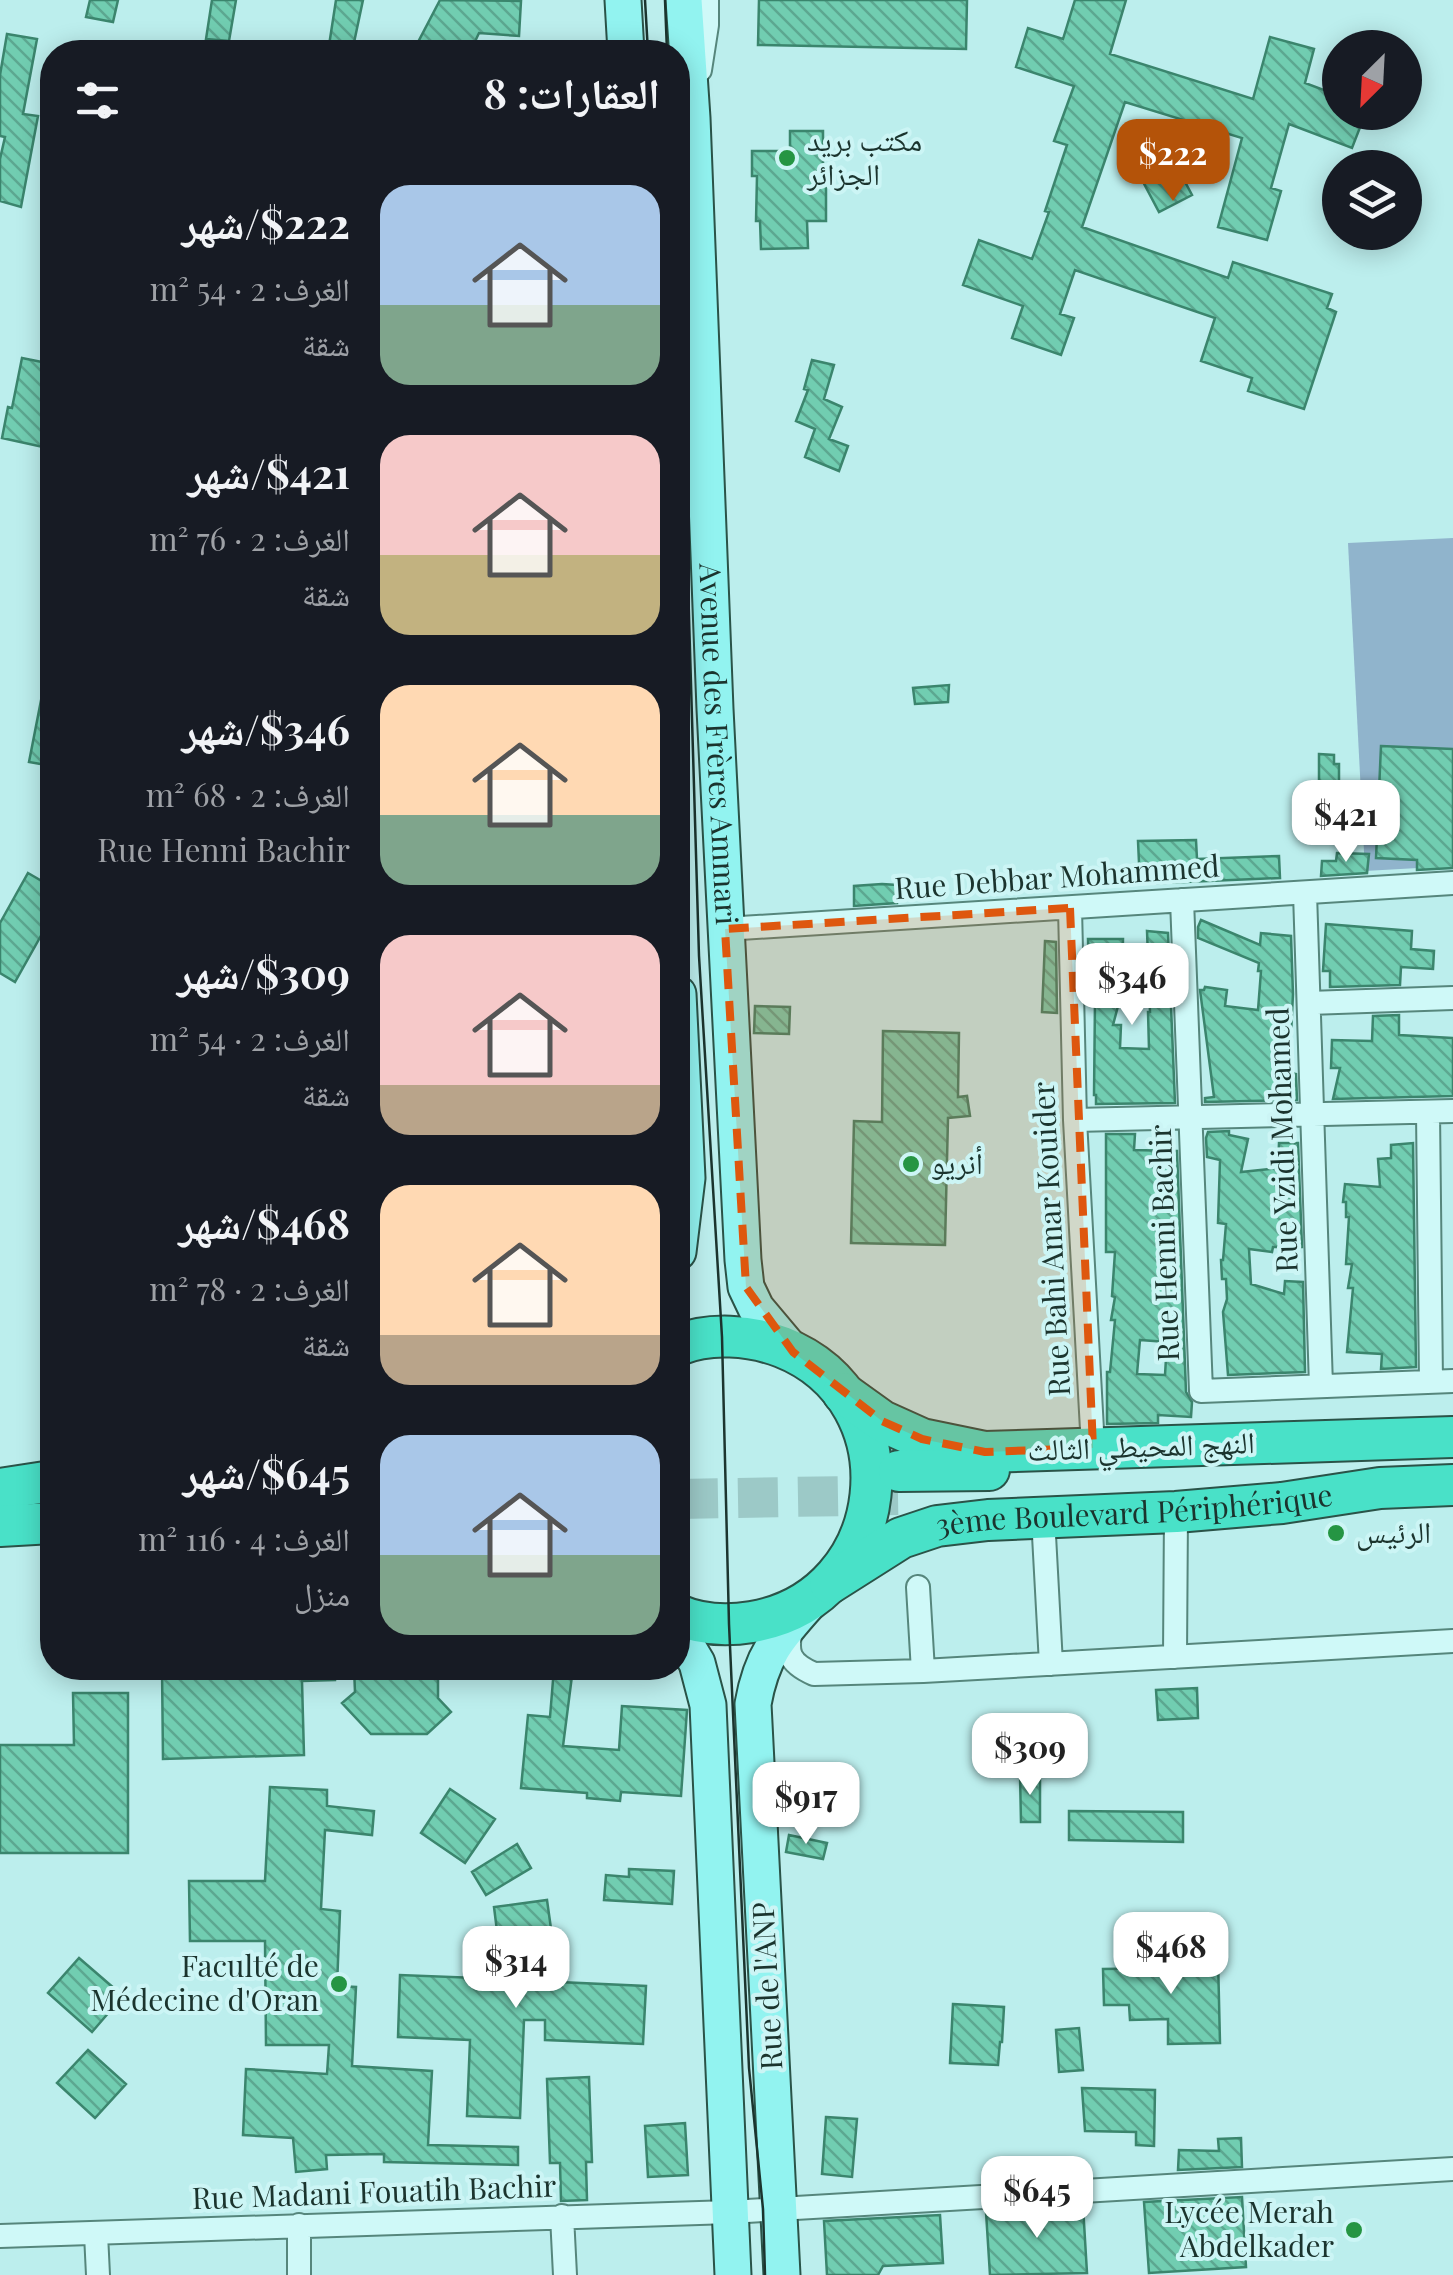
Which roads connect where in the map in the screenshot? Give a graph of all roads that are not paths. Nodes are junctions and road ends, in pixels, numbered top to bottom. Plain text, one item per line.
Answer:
1 (608, 0) edge
2 (623, 0) edge
3 (684, 0) edge
4 (707, 0) edge
5 (620, 40) edge
6 (624, 40) edge
7 (687, 40) edge
8 (690, 88) edge
9 (692, 118) junction
10 (1453, 883) edge
11 (1306, 893) junction
12 (1182, 900) junction
13 (1070, 908) junction
14 (725, 929) junction
15 (1453, 998) edge
16 (1308, 1004) junction
17 (1453, 1111) edge
18 (1428, 1112) junction
19 (1312, 1114) junction
20 (1190, 1118) junction
21 (1076, 1120) junction
22 (690, 1343) edge
23 (793, 1352) junction
24 (1442, 1382) edge
25 (1321, 1386) junction
26 (843, 1393) junction
27 (1453, 1437) edge
28 (1092, 1448) junction
29 (1453, 1454) edge
30 (40, 1483) edge
31 (900, 1483) joint
32 (1453, 1484) edge
33 (40, 1488) edge
34 (1380, 1488) junction
35 (0, 1490) edge
36 (1176, 1512) junction
37 (1043, 1517) junction
38 (40, 1524) edge
39 (0, 1526) edge
40 (0, 1537) edge
41 (40, 1537) edge
42 (918, 1587) dead end
43 (813, 1599) junction
44 (690, 1619) edge
45 (1453, 1642) edge
46 (690, 1651) edge
47 (1175, 1657) junction
48 (1051, 1664) junction
49 (923, 1671) junction
50 (1453, 2169) edge
51 (753, 2210) junction
52 (562, 2216) junction
53 (299, 2225) junction
54 (96, 2234) junction
55 (0, 2236) edge
56 (98, 2275) edge
57 (299, 2275) edge
58 (565, 2275) edge
59 (733, 2275) edge
60 (782, 2275) edge

1 - 5 street
2 - 6 main road
3 - 7 main road, Avenue des Frères Ammari
4 - 9 street
8 - 9 main road, Avenue des Frères Ammari
9 - 14 main road, Avenue des Frères Ammari
10 - 11 street, Rue Debbar Mohammed
11 - 12 street, Rue Debbar Mohammed
11 - 16 street, Rue Yzidi Mohamed
12 - 13 street, Rue Debbar Mohammed
12 - 20 street, Rue Henni Bachir
13 - 14 street, Rue Debbar Mohammed
13 - 21 street, Rue Bahi Amar Kouider
14 - 23 main road, Avenue des Frères Ammari
15 - 16 street
16 - 19 street, Rue Yzidi Mohamed
17 - 18 street
18 - 19 street
18 - 24 street
19 - 20 street
19 - 25 street, Rue Yzidi Mohamed
20 - 21 street
20 - 25 street, Rue Henni Bachir
21 - 28 street, Rue Bahi Amar Kouider
22 - 23 highway
23 - 26 highway, النهج المحيطي الثالث
24 - 25 street, Rue Henni Bachir
26 - 28 highway, النهج المحيطي الثالث
26 - 43 highway
27 - 28 highway, النهج المحيطي الثالث
29 - 31 highway, 3ème Boulevard Périphérique
30 - 35 highway
31 - 34 highway, النهج المحيطي الثالث
32 - 34 highway, 3ème Boulevard Périphérique
33 - 35 highway
34 - 36 highway, 3ème Boulevard Périphérique
36 - 37 highway, 3ème Boulevard Périphérique
36 - 47 street
37 - 43 highway, 3ème Boulevard Périphérique
37 - 48 street
38 - 39 highway
40 - 41 highway
42 - 49 street
43 - 44 highway, 3ème Boulevard Périphérique
43 - 49 street
43 - 51 main road, Rue de l'ANP
45 - 47 street
46 - 51 main road, Rue de l'ANP
47 - 48 street
48 - 49 street
50 - 51 street, Rue Madani Fouatih Bachir
51 - 52 street, Rue Madani Fouatih Bachir
51 - 59 main road, Rue de l'ANP
51 - 60 main road, Rue de l'ANP
52 - 53 street, Rue Madani Fouatih Bachir
52 - 58 street
53 - 54 street, Rue Madani Fouatih Bachir
53 - 57 street
54 - 55 street, Rue Madani Fouatih Bachir
54 - 56 street

